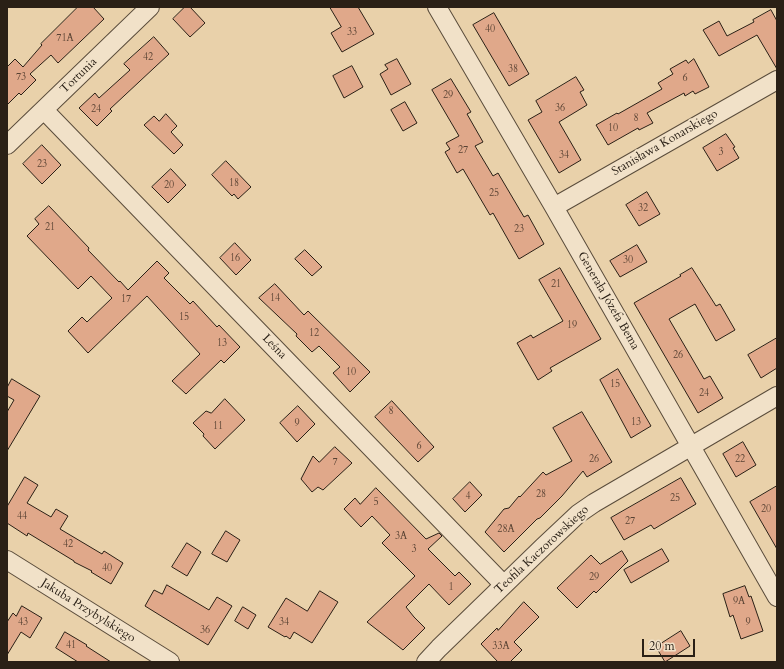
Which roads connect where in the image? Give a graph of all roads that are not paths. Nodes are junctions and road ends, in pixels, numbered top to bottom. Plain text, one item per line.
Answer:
1 (150, 7) edge
2 (437, 7) edge
3 (777, 80) edge
4 (44, 110) junction
5 (7, 145) edge
6 (554, 207) junction
7 (777, 396) edge
8 (692, 446) junction
9 (7, 560) edge
10 (504, 585) junction
11 (777, 597) edge
12 (167, 661) edge
13 (426, 662) edge

1 - 4 street, Tortunia
2 - 6 street, Generała Józefa Bema
3 - 6 street, Stanisława Konarskiego
4 - 5 street, Tortunia
4 - 10 street, Leśna
6 - 8 street, Generała Józefa Bema
7 - 8 street, Teofila Kaczorowskiego
8 - 10 street, Teofila Kaczorowskiego
8 - 11 street, Generała Józefa Bema
9 - 12 street, Jakuba Przybylskiego
10 - 13 street, Teofila Kaczorowskiego

